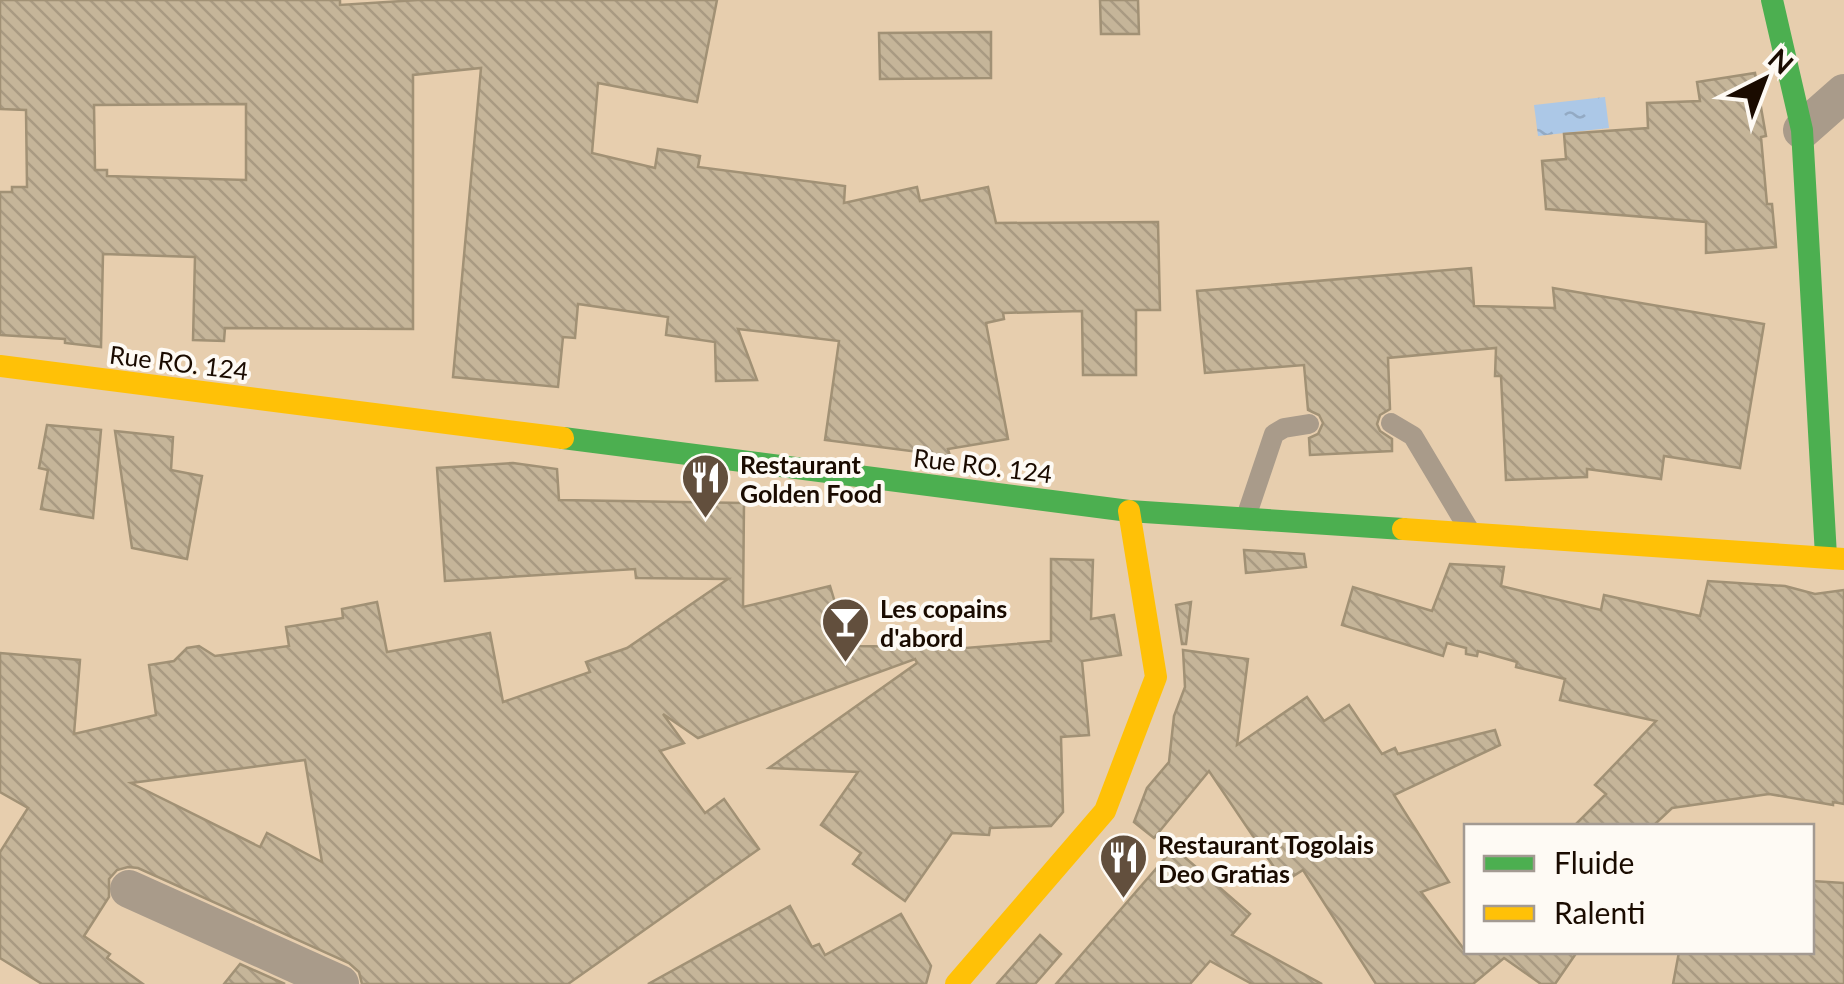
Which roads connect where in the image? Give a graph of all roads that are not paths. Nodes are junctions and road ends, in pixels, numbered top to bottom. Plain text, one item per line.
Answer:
1 (1772, 0) edge
2 (1844, 92) edge
3 (1802, 130) junction
4 (5, 376) edge
5 (1391, 423) dead end
6 (1309, 424) dead end
7 (1129, 511) junction
8 (1245, 519) junction
9 (1470, 533) junction
10 (1835, 557) edge
11 (130, 889) dead end
12 (340, 984) edge
13 (956, 984) edge

1 - 3 street
2 - 3 street
3 - 10 street
4 - 7 street, Rue RO. 124
5 - 9 lane
6 - 8 lane
7 - 8 street, Rue RO. 124
7 - 13 street
8 - 9 street, Rue RO. 124
9 - 10 street, Rue RO. 124
11 - 12 street

